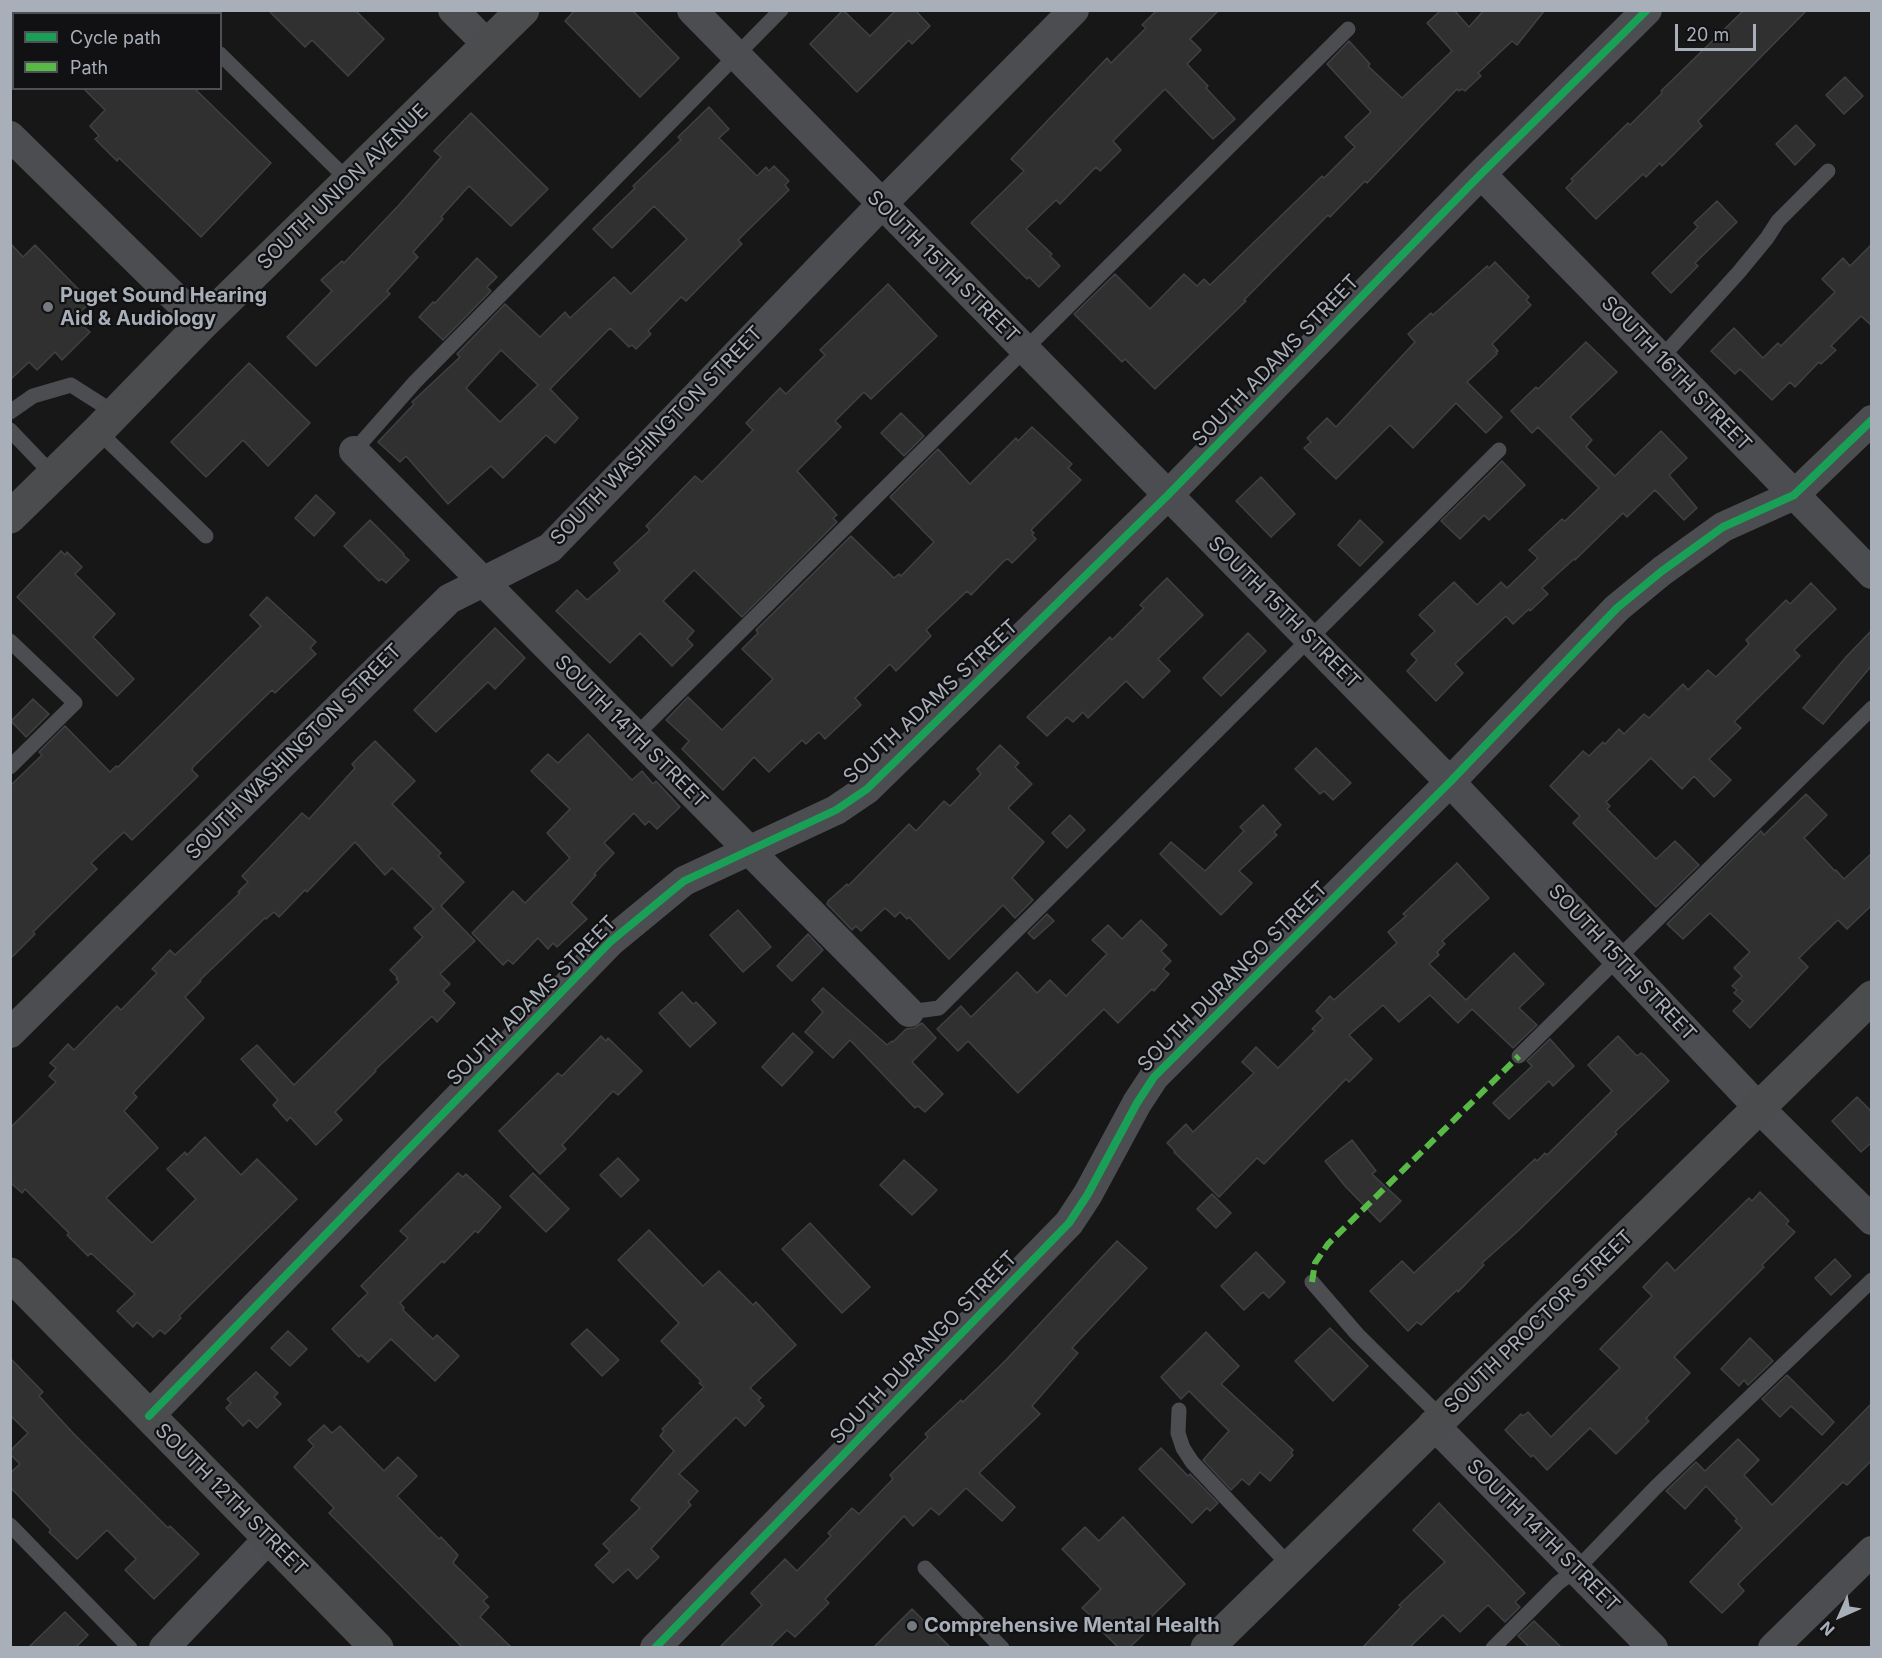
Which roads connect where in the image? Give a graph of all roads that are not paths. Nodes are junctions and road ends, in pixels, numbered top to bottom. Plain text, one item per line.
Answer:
1 (453, 10) edge
2 (523, 10) edge
3 (692, 10) edge
4 (781, 10) edge
5 (1074, 10) edge
6 (1647, 10) edge
7 (1348, 29) dead end
8 (488, 45) junction
9 (222, 56) edge
10 (735, 56) junction
11 (10, 136) edge
12 (1828, 171) dead end
13 (1482, 174) junction
14 (349, 181) junction
15 (882, 204) junction
16 (202, 324) junction
17 (1025, 350) junction
18 (1661, 358) junction
19 (10, 412) edge
20 (1872, 420) edge
21 (106, 422) junction
22 (10, 430) edge
23 (1499, 450) dead end
24 (354, 451) joint
25 (53, 475) junction
26 (1168, 495) junction
27 (1794, 495) junction
28 (10, 517) edge
29 (206, 536) dead end
30 (1872, 574) edge
31 (482, 581) junction
32 (1308, 638) junction
33 (10, 642) edge
34 (1872, 708) edge
35 (635, 736) junction
36 (10, 767) edge
37 (1450, 782) junction
38 (748, 850) junction
39 (1618, 958) junction
40 (1872, 997) edge
41 (909, 1012) joint
42 (10, 1033) edge
43 (1518, 1056) dead end
44 (1759, 1108) junction
45 (1872, 1220) edge
46 (10, 1274) edge
47 (1872, 1280) edge
48 (1312, 1282) dead end
49 (1179, 1410) dead end
50 (148, 1416) junction
51 (1437, 1421) junction
52 (10, 1525) edge
53 (269, 1538) junction
54 (1872, 1551) edge
55 (1290, 1566) junction
56 (925, 1568) dead end
57 (1576, 1570) junction
58 (130, 1647) edge
59 (164, 1647) edge
60 (377, 1647) edge
61 (655, 1647) edge
62 (1002, 1647) edge
63 (1208, 1647) edge
64 (1493, 1647) edge
65 (1653, 1647) edge
66 (1773, 1647) edge

1 - 8 street
2 - 8 main road, SOUTH UNION AVENUE
3 - 10 street, SOUTH 15TH STREET
4 - 10 lane
5 - 15 street, SOUTH WASHINGTON STREET
6 - 13 street, SOUTH ADAMS STREET
7 - 17 lane
8 - 14 main road, SOUTH UNION AVENUE
9 - 14 lane
10 - 15 street, SOUTH 15TH STREET
10 - 24 lane
11 - 16 street
12 - 18 lane
13 - 18 street, SOUTH 16TH STREET
13 - 26 street, SOUTH ADAMS STREET
14 - 16 main road, SOUTH UNION AVENUE
15 - 17 street, SOUTH 15TH STREET
15 - 31 street, SOUTH WASHINGTON STREET
16 - 21 main road, SOUTH UNION AVENUE
17 - 26 street, SOUTH 15TH STREET
17 - 35 lane
18 - 27 street, SOUTH 16TH STREET
19 - 21 lane
20 - 27 street, SOUTH DURANGO STREET
21 - 25 main road, SOUTH UNION AVENUE
21 - 29 lane
22 - 25 lane
23 - 32 lane
24 - 31 street, SOUTH 14TH STREET
25 - 28 main road, SOUTH UNION AVENUE
26 - 32 street, SOUTH 15TH STREET
26 - 38 street, SOUTH ADAMS STREET
27 - 30 street, SOUTH 16TH STREET
27 - 37 street, SOUTH DURANGO STREET
31 - 35 street, SOUTH 14TH STREET
31 - 42 street, SOUTH WASHINGTON STREET
32 - 37 street, SOUTH 15TH STREET
32 - 41 lane
33 - 36 lane
34 - 39 lane
35 - 38 street, SOUTH 14TH STREET
37 - 39 street, SOUTH 15TH STREET
37 - 61 street, SOUTH DURANGO STREET
38 - 41 street, SOUTH 14TH STREET
38 - 50 street, SOUTH ADAMS STREET
39 - 43 lane
39 - 44 street, SOUTH 15TH STREET
40 - 44 main road, SOUTH PROCTOR STREET
44 - 45 street, SOUTH 15TH STREET
44 - 51 main road, SOUTH PROCTOR STREET
46 - 50 main road, SOUTH 12TH STREET
47 - 57 lane
48 - 51 lane
49 - 55 lane
50 - 53 main road, SOUTH 12TH STREET
51 - 55 main road, SOUTH PROCTOR STREET
51 - 57 street, SOUTH 14TH STREET
52 - 58 lane
53 - 59 street
53 - 60 main road, SOUTH 12TH STREET
54 - 66 street
55 - 63 main road, SOUTH PROCTOR STREET
56 - 62 lane
57 - 64 lane
57 - 65 street, SOUTH 14TH STREET

